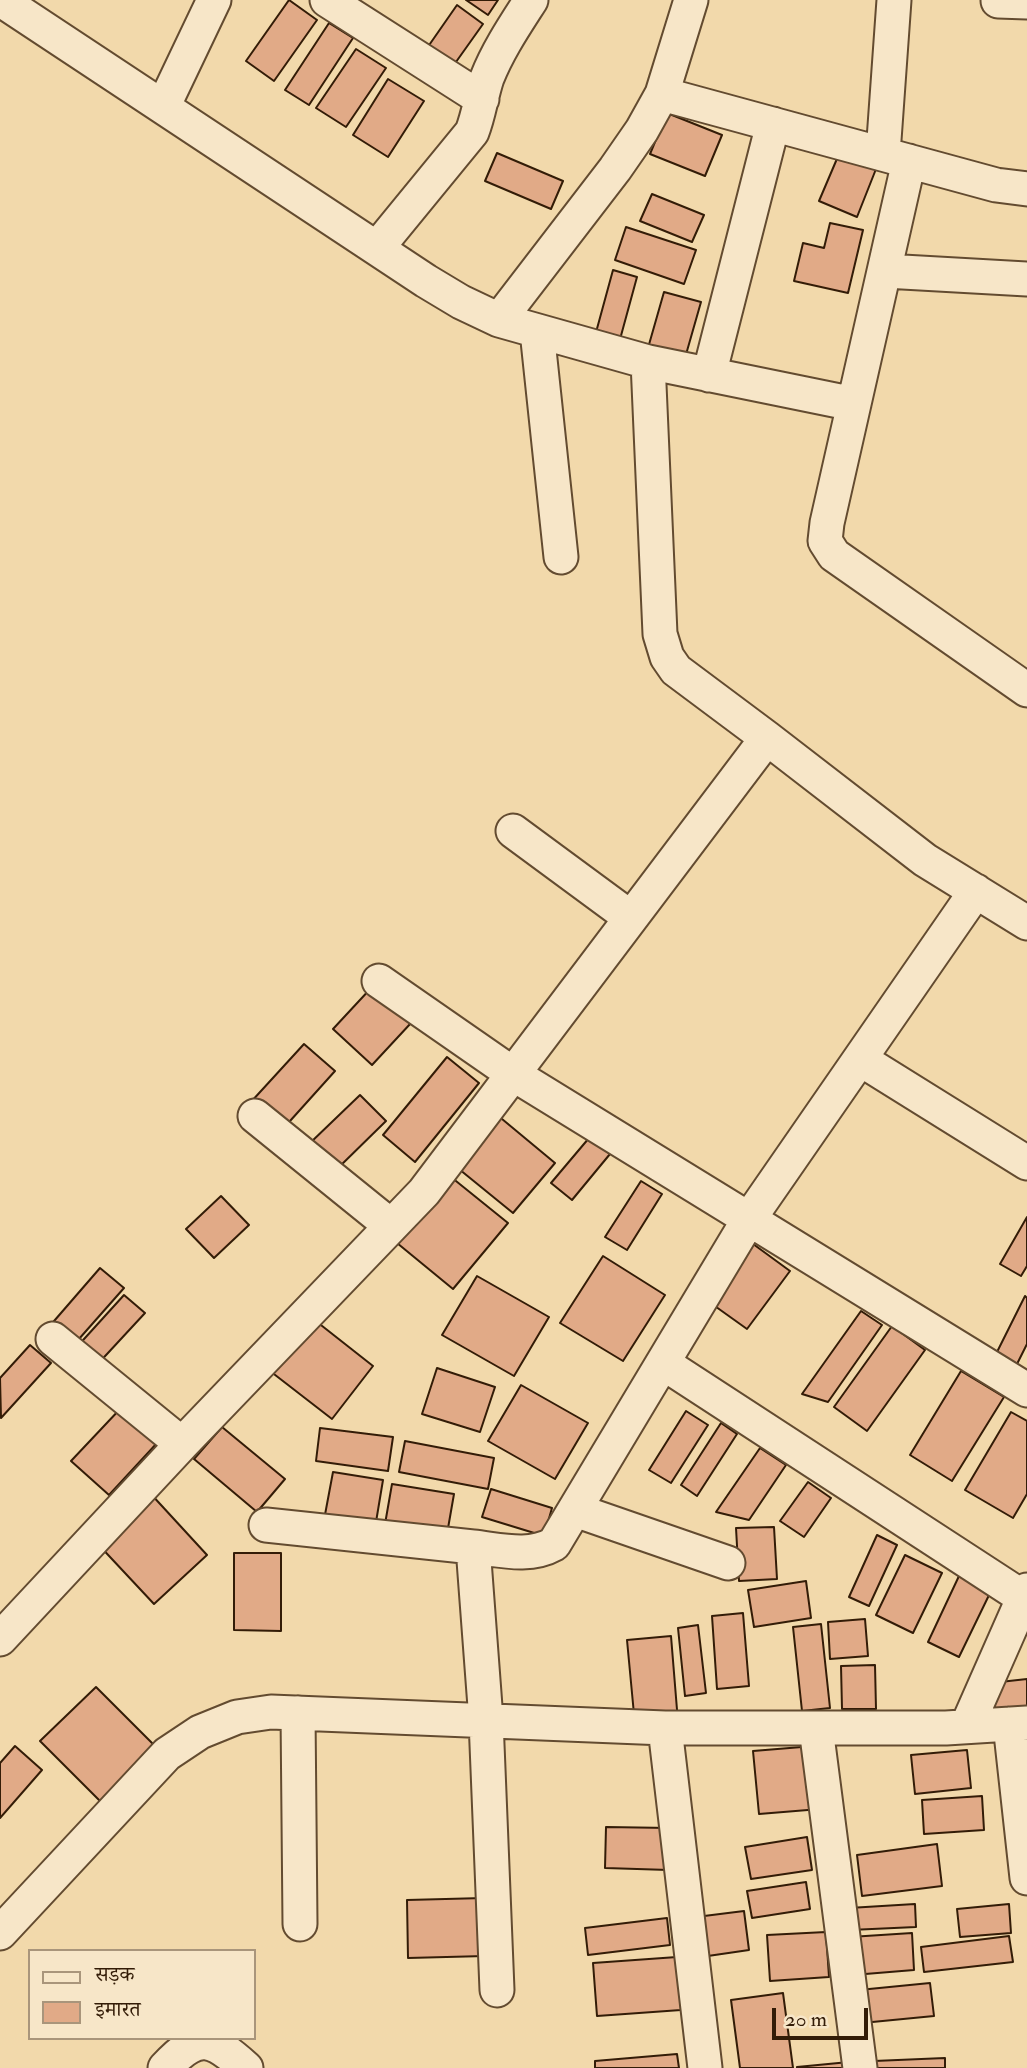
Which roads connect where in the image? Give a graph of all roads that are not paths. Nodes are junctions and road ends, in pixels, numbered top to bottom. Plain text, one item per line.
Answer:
1 (214, 0) edge
2 (327, 0) edge
3 (531, 0) edge
4 (691, 0) edge
5 (894, 0) edge
6 (998, 1) edge
7 (1027, 2) edge
8 (18, 5) edge
9 (662, 94) junction
10 (482, 99) junction
11 (163, 107) junction
12 (773, 124) junction
13 (896, 157) junction
14 (1027, 189) edge
15 (377, 248) junction
16 (884, 271) junction
17 (1027, 279) edge
18 (499, 320) junction
19 (537, 331) junction
20 (648, 362) junction
21 (709, 374) junction
22 (854, 404) junction
23 (561, 557) dead end
24 (1027, 690) edge
25 (767, 738) junction
26 (513, 831) dead end
27 (976, 891) junction
28 (631, 918) junction
29 (1027, 923) edge
30 (379, 981) dead end
31 (860, 1059) junction
32 (513, 1074) junction
33 (254, 1116) dead end
34 (1027, 1163) edge
35 (749, 1219) junction
36 (390, 1226) junction
37 (52, 1339) dead end
38 (663, 1363) junction
39 (1027, 1390) edge
40 (183, 1444) junction
41 (575, 1510) junction
42 (266, 1525) dead end
43 (473, 1547) junction
44 (728, 1563) dead end
45 (1025, 1594) edge
46 (0, 1639) edge
47 (298, 1713) junction
48 (486, 1720) junction
49 (1019, 1723) edge
50 (967, 1727) junction
51 (665, 1728) junction
52 (816, 1728) junction
53 (1027, 1878) edge
54 (300, 1924) dead end
55 (0, 1933) edge
56 (497, 1990) dead end
57 (165, 2068) edge
58 (246, 2068) edge
59 (705, 2068) edge
60 (860, 2068) edge

1 - 11 street
2 - 10 street
3 - 10 street
4 - 9 street
5 - 13 street
6 - 7 street
8 - 11 street
9 - 12 street
9 - 18 street
10 - 15 street
11 - 15 street
12 - 13 street
12 - 21 street
13 - 14 street
13 - 16 street
15 - 18 street
16 - 17 street
16 - 22 street
18 - 19 street
19 - 20 street
19 - 23 street
20 - 21 street
20 - 25 street
21 - 22 street
22 - 24 street
25 - 27 street
25 - 28 street
26 - 28 street
27 - 29 street
27 - 31 street
28 - 32 street
30 - 32 street
31 - 34 street
31 - 35 street
32 - 35 street
32 - 36 street
33 - 36 street
35 - 38 street
35 - 39 street
36 - 40 street
37 - 40 street
38 - 41 street
38 - 45 street
40 - 46 street
41 - 43 street
41 - 44 street
42 - 43 street
43 - 48 street
45 - 50 street
47 - 48 street
47 - 54 street
47 - 55 street
48 - 51 street
48 - 56 street
49 - 50 street
49 - 53 street
50 - 52 street
51 - 52 street
51 - 59 street
52 - 60 street
57 - 58 street

